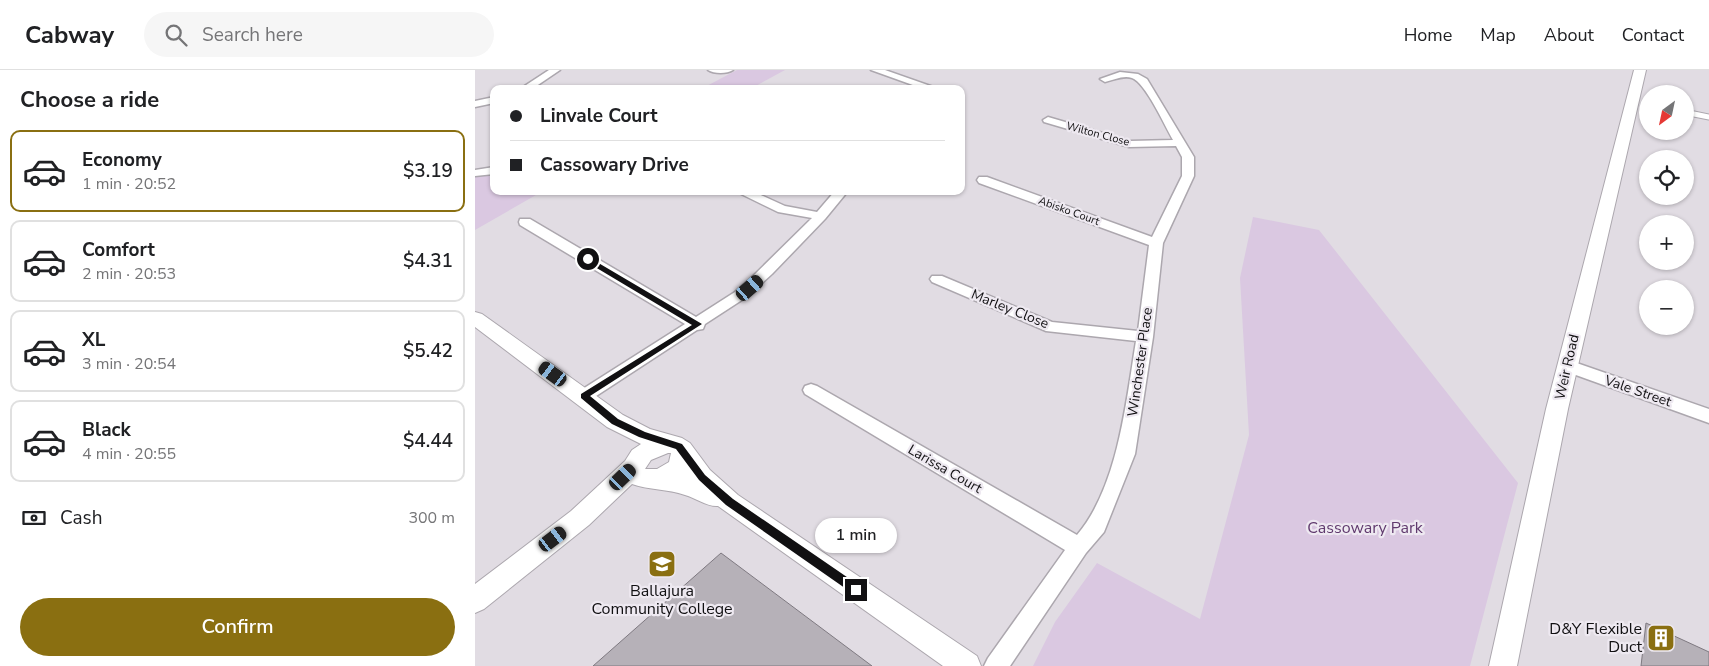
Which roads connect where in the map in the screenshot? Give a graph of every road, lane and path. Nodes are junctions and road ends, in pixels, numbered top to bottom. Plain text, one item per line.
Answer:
1 (555, 70) edge
2 (713, 70) edge
3 (728, 70) edge
4 (876, 70) edge
5 (1640, 70) edge
6 (1105, 79) dead end
7 (531, 85) edge
8 (922, 85) edge
9 (490, 101) edge
10 (475, 104) edge
11 (1694, 114) dead end
12 (1709, 118) edge
13 (1048, 120) dead end
14 (1178, 143) junction
15 (490, 171) edge
16 (475, 173) edge
17 (983, 180) dead end
18 (751, 195) edge
19 (839, 195) edge
20 (821, 216) junction
21 (525, 222) dead end
22 (1156, 242) junction
23 (937, 279) dead end
24 (475, 318) edge
25 (698, 324) junction
26 (1145, 337) junction
27 (1567, 366) junction
28 (811, 390) dead end
29 (584, 396) junction
30 (1709, 416) edge
31 (615, 421) junction
32 (676, 449) junction
33 (643, 471) junction
34 (729, 502) junction
35 (1079, 547) junction
36 (475, 600) edge
37 (967, 666) edge
38 (996, 666) edge
39 (1503, 666) edge

1 - 7 street
2 - 3 street
4 - 8 street
5 - 27 street, Weir Road
6 - 14 street, Winchester Place
9 - 10 street
11 - 12 lane
13 - 14 street, Wilton Close
14 - 22 street, Winchester Place
15 - 16 street
17 - 22 street, Abisko Court
18 - 20 street
19 - 20 street
20 - 25 street
21 - 25 street
22 - 26 street, Winchester Place
23 - 26 street, Marley Close
24 - 29 street
25 - 29 street
26 - 35 street, Winchester Place
27 - 30 street, Vale Street
27 - 39 street, Weir Road
28 - 35 street, Larissa Court
29 - 31 street
31 - 32 street
31 - 33 street
32 - 33 street
32 - 33 street
32 - 34 street
33 - 34 street
33 - 36 street
34 - 37 street
35 - 38 street, Winchester Place

